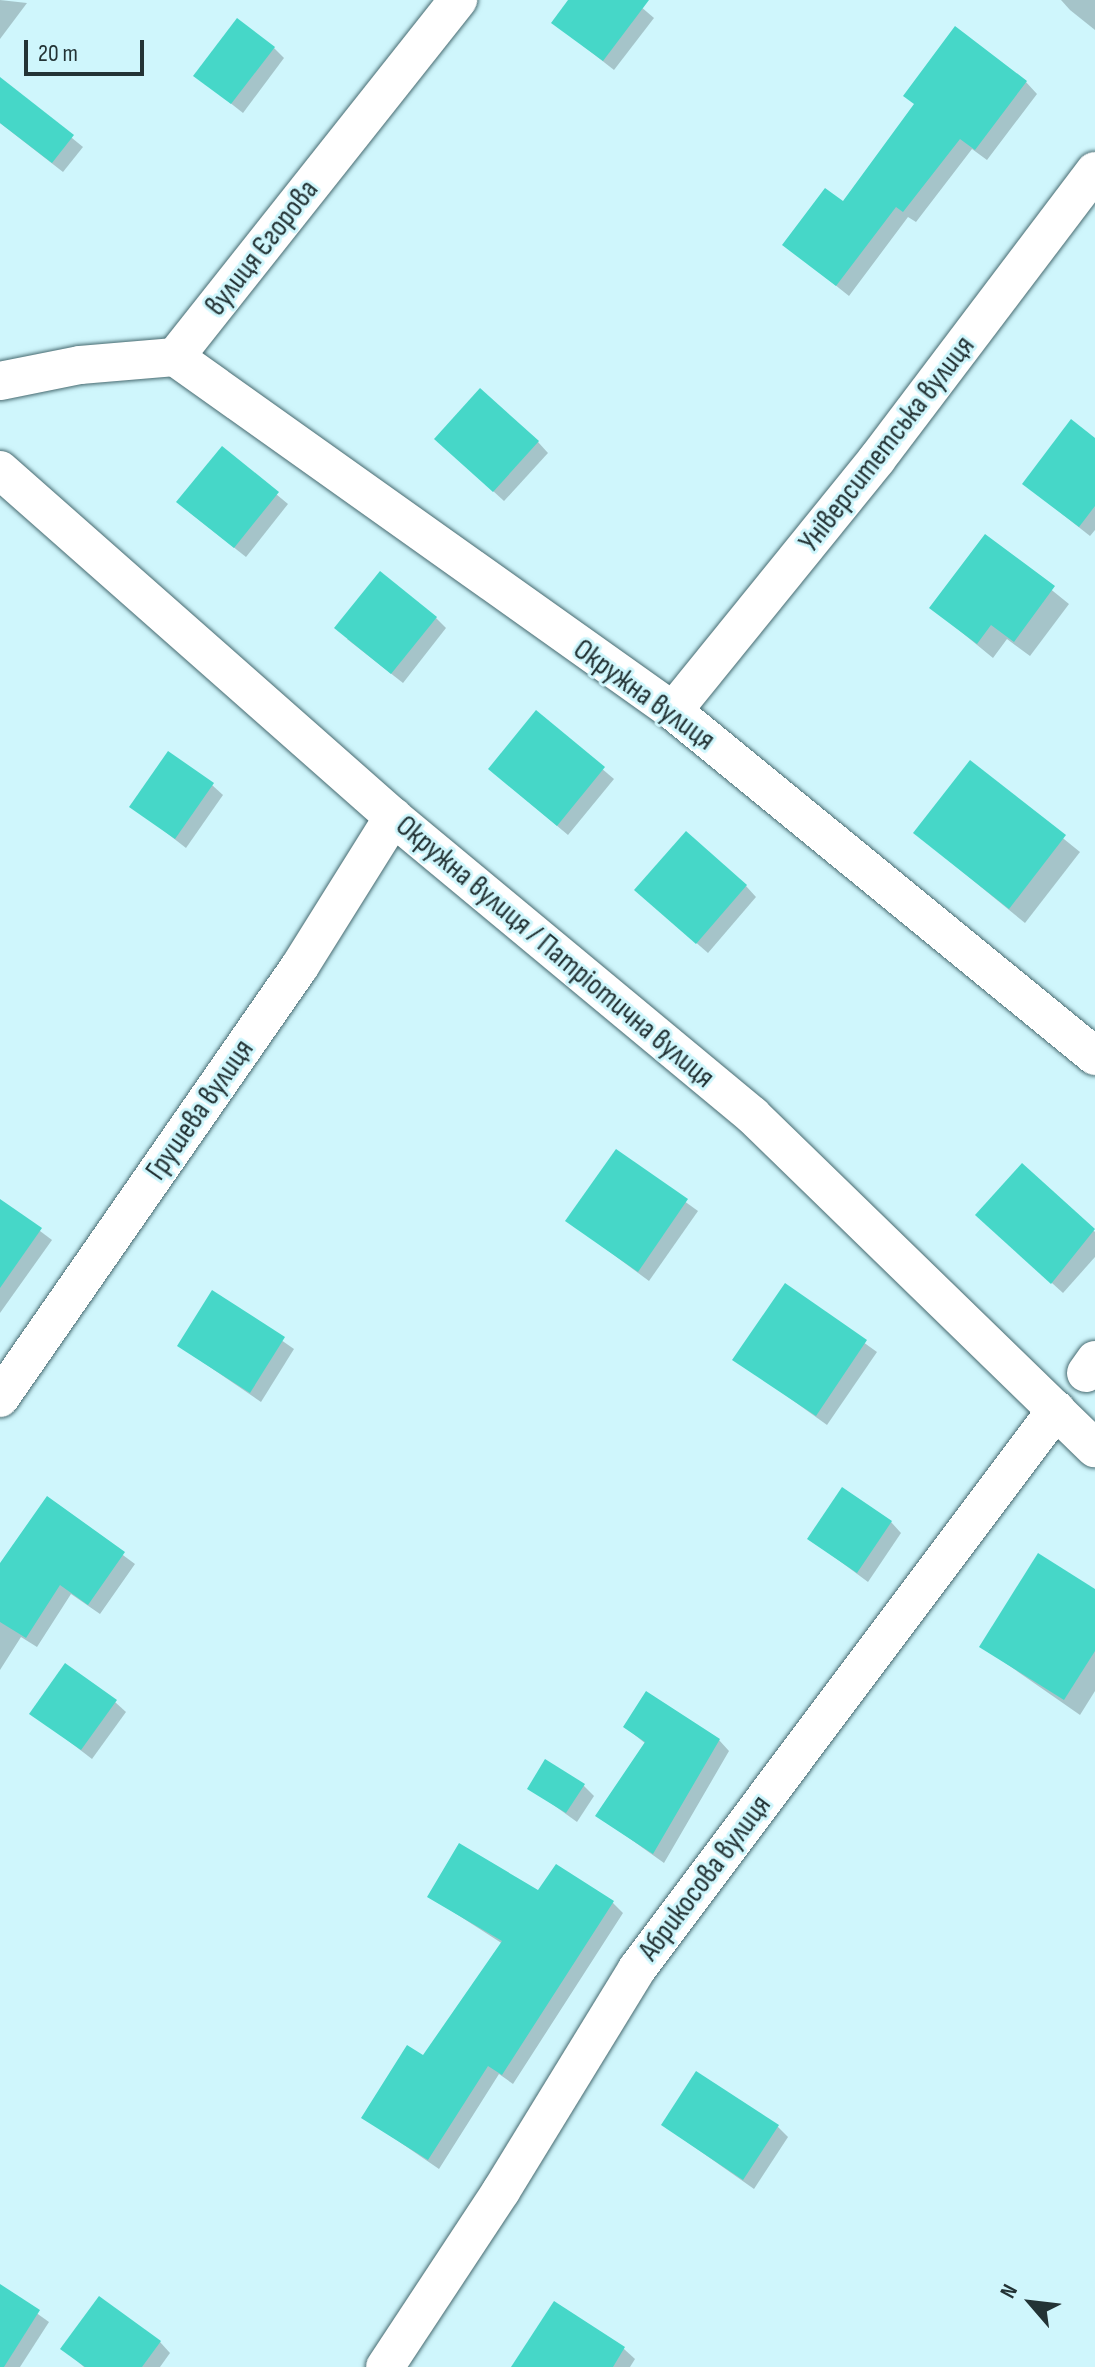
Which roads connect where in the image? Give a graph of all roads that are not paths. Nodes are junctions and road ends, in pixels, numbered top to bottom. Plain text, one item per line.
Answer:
1 (458, 0) edge
2 (1095, 171) edge
3 (175, 357) junction
4 (0, 381) edge
5 (0, 470) edge
6 (673, 711) junction
7 (393, 817) junction
8 (1095, 1056) edge
9 (0, 1398) edge
10 (1056, 1410) junction
11 (1095, 1448) edge
12 (385, 2367) edge

1 - 3 street, вулиця Єгорова
2 - 6 street, Університетська вулиця
3 - 4 street
3 - 6 street, Окружна вулиця
5 - 7 street, Окружна вулиця / Патріотична вулиця
6 - 8 street, Окружна вулиця
7 - 9 street, Грушева вулиця
7 - 10 street, Окружна вулиця / Патріотична вулиця
10 - 11 street, Окружна вулиця / Патріотична вулиця
10 - 12 street, Абрикосова вулиця

